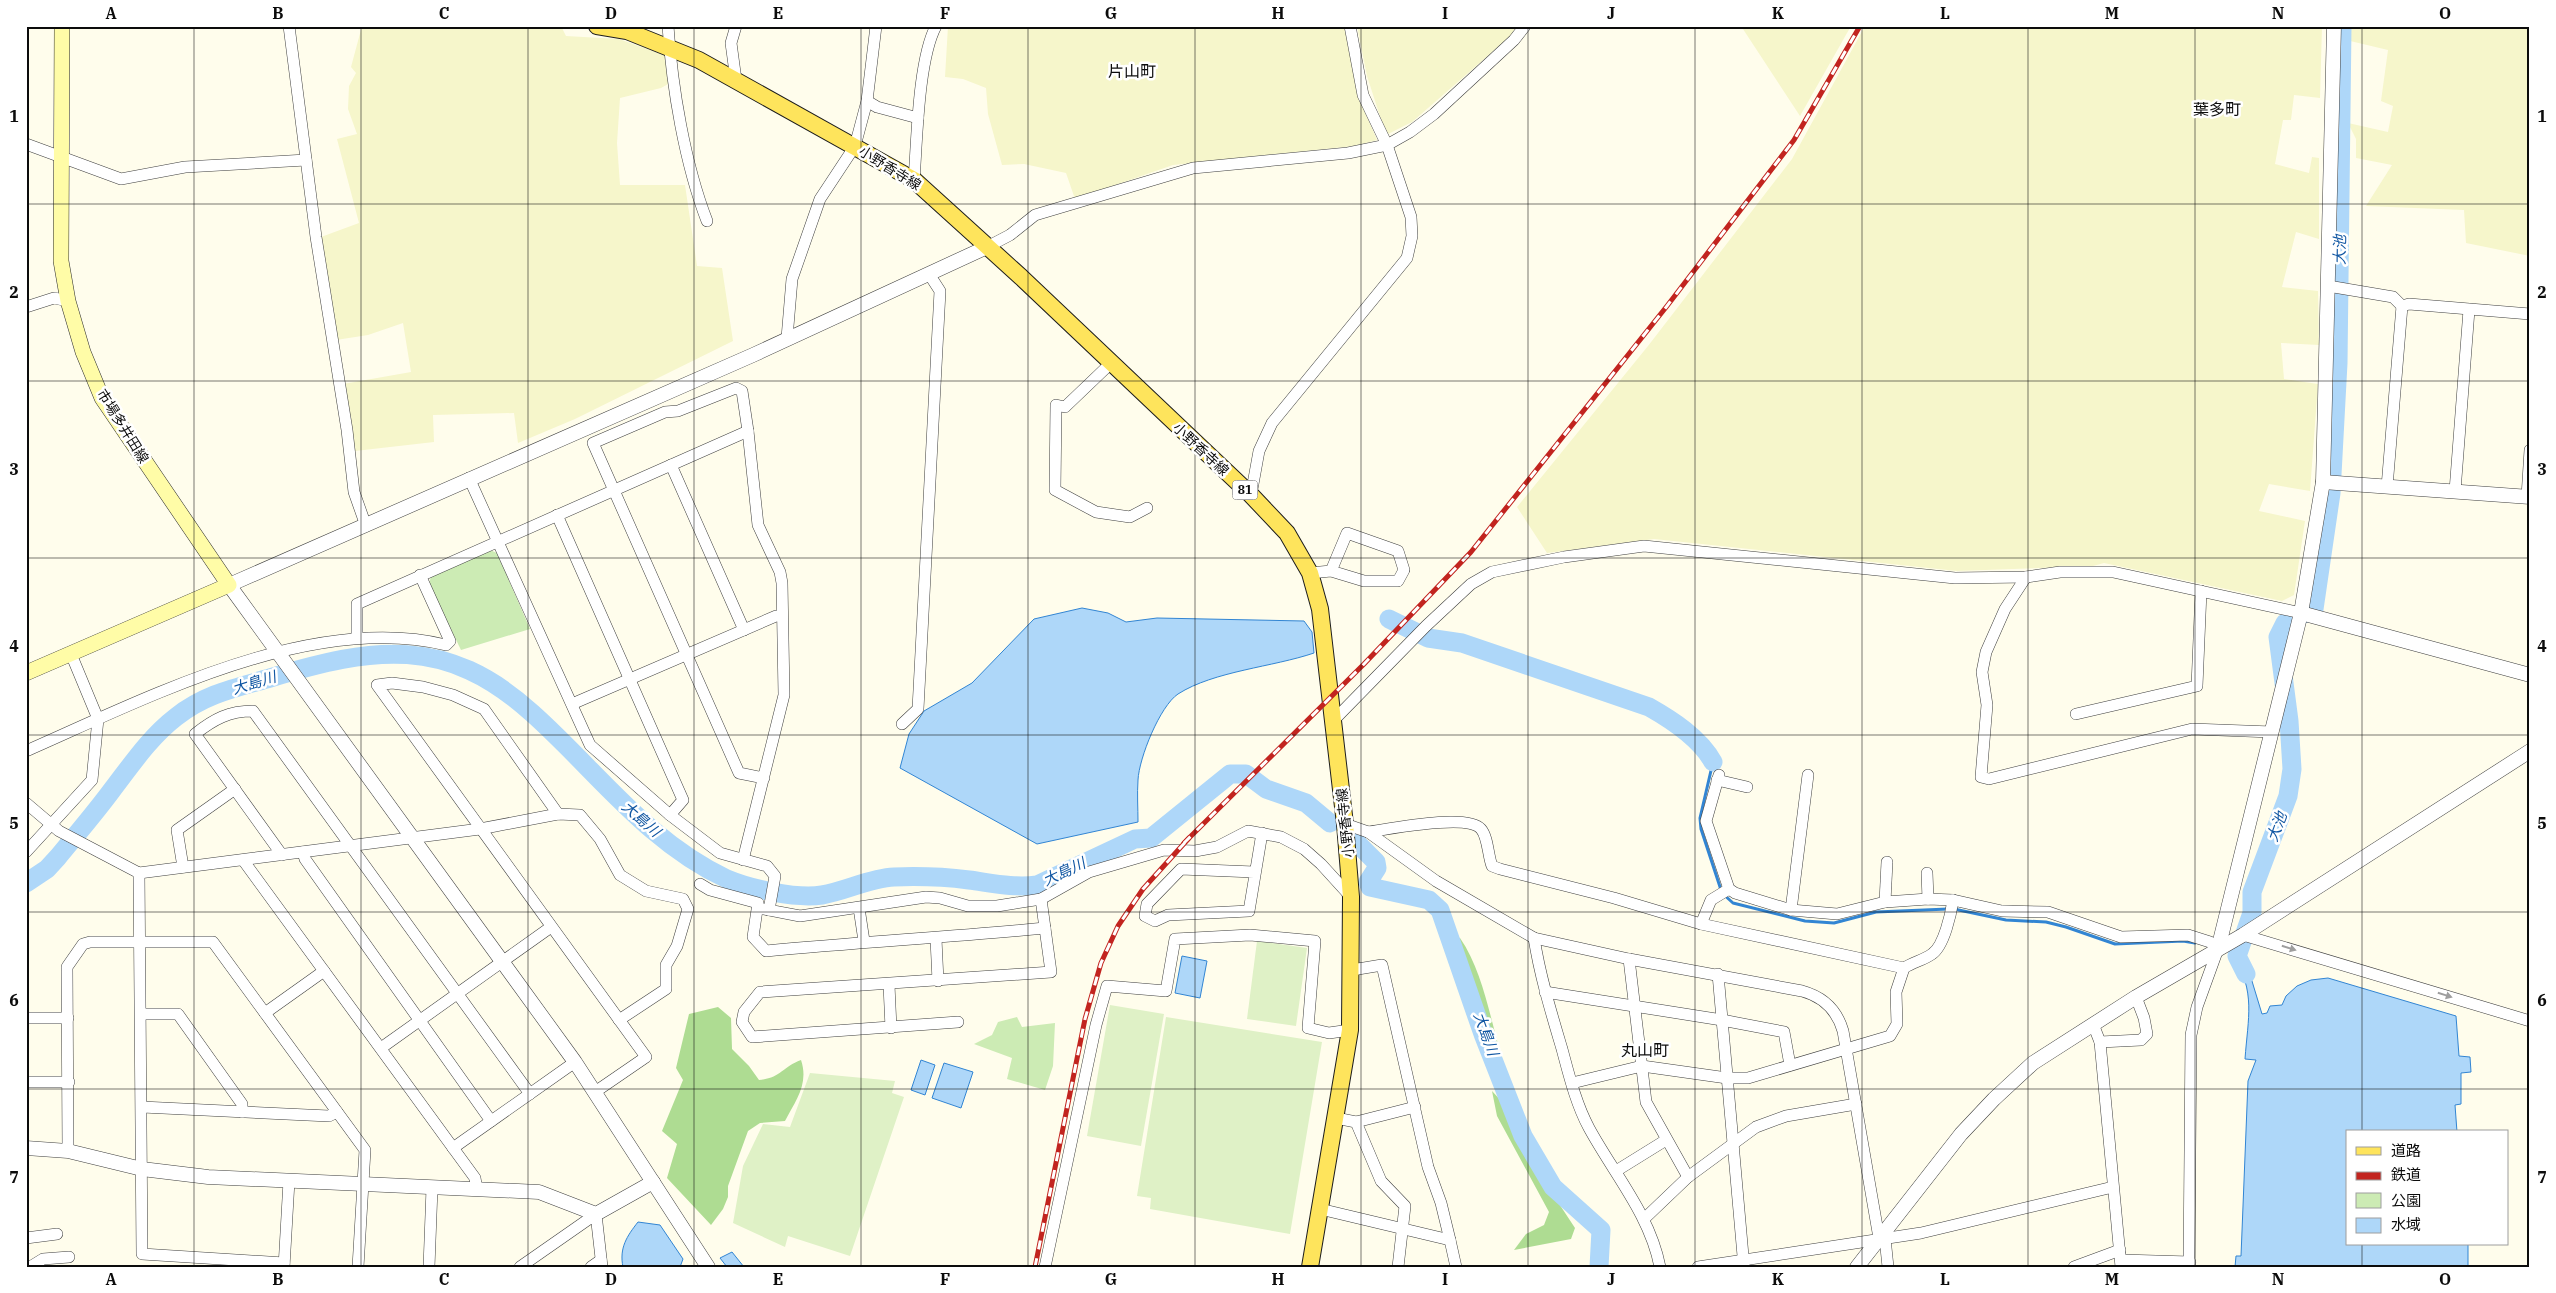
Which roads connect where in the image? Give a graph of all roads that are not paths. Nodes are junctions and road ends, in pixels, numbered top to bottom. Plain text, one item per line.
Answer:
1 (62, 26) edge
2 (289, 26) edge
3 (597, 26) edge
4 (668, 26) edge
5 (736, 26) edge
6 (876, 26) edge
7 (936, 26) edge
8 (1350, 26) edge
9 (1525, 26) edge
10 (2334, 26) edge
11 (669, 47) junction
12 (736, 80) junction
13 (868, 101) junction
14 (918, 118) junction
15 (26, 144) edge
16 (1387, 145) junction
17 (855, 146) junction
18 (61, 157) junction
19 (306, 160) junction
20 (914, 180) junction
21 (707, 221) dead end
22 (988, 247) junction
23 (930, 274) junction
24 (2328, 286) junction
25 (68, 301) junction
26 (2402, 306) junction
27 (26, 307) edge
28 (2469, 310) junction
29 (2530, 314) edge
30 (787, 338) junction
31 (1110, 364) junction
32 (748, 431) junction
33 (2530, 450) edge
34 (671, 465) junction
35 (470, 478) junction
36 (2323, 482) junction
37 (2387, 487) junction
38 (614, 490) junction
39 (2455, 491) junction
40 (1251, 495) junction
41 (2528, 497) edge
42 (1147, 508) dead end
43 (556, 515) junction
44 (366, 526) junction
45 (498, 541) junction
46 (1331, 571) junction
47 (1310, 573) junction
48 (420, 575) junction
49 (2026, 577) junction
50 (229, 584) junction
51 (2201, 591) junction
52 (2301, 613) junction
53 (782, 616) junction
54 (744, 630) junction
55 (357, 638) junction
56 (71, 654) junction
57 (281, 655) junction
58 (687, 656) junction
59 (26, 673) edge
60 (2530, 674) edge
61 (629, 680) junction
62 (572, 704) junction
63 (2076, 714) dead end
64 (98, 719) junction
65 (1333, 721) junction
66 (902, 724) dead end
67 (2272, 732) junction
68 (26, 750) edge
69 (2530, 751) edge
70 (1808, 775) dead end
71 (764, 778) junction
72 (1747, 787) dead end
73 (235, 789) junction
74 (26, 803) edge
75 (558, 814) junction
76 (670, 815) junction
77 (1345, 824) junction
78 (55, 828) junction
79 (480, 829) junction
80 (1368, 832) junction
81 (1262, 833) junction
82 (412, 837) junction
83 (351, 846) junction
84 (26, 852) edge
85 (303, 852) junction
86 (282, 855) junction
87 (243, 860) junction
88 (743, 860) junction
89 (1887, 862) dead end
90 (183, 867) junction
91 (1254, 872) junction
92 (139, 873) junction
93 (1927, 873) dead end
94 (700, 884) dead end
95 (1725, 891) junction
96 (1351, 897) junction
97 (1041, 898) junction
98 (1928, 899) junction
99 (1885, 902) junction
100 (1952, 906) junction
101 (859, 908) junction
102 (763, 909) junction
103 (1791, 910) junction
104 (1701, 924) junction
105 (551, 927) junction
106 (1045, 928) junction
107 (2243, 935) junction
108 (1534, 938) junction
109 (936, 939) junction
110 (140, 941) junction
111 (864, 941) junction
112 (2218, 950) junction
113 (1629, 959) junction
114 (502, 961) junction
115 (1904, 968) junction
116 (1352, 970) junction
117 (324, 971) junction
118 (1718, 974) junction
119 (938, 981) junction
120 (889, 985) junction
121 (1545, 992) junction
122 (457, 993) junction
123 (2136, 997) junction
124 (1634, 1006) junction
125 (141, 1014) junction
126 (265, 1014) junction
127 (26, 1018) edge
128 (68, 1018) junction
129 (420, 1020) junction
130 (619, 1020) junction
131 (1722, 1020) junction
132 (2530, 1021) edge
133 (958, 1022) dead end
134 (2093, 1024) junction
135 (891, 1028) junction
136 (1350, 1030) junction
137 (2100, 1042) junction
138 (381, 1048) junction
139 (1847, 1048) junction
140 (575, 1062) junction
141 (1790, 1065) junction
142 (1642, 1066) junction
143 (1728, 1078) junction
144 (26, 1082) edge
145 (69, 1082) junction
146 (1572, 1083) junction
147 (594, 1092) junction
148 (530, 1094) junction
149 (1856, 1104) junction
150 (142, 1107) junction
151 (1415, 1107) junction
152 (242, 1112) junction
153 (337, 1112) junction
154 (1336, 1118) junction
155 (491, 1121) junction
156 (1356, 1122) junction
157 (1666, 1140) junction
158 (1734, 1144) junction
159 (26, 1148) edge
160 (453, 1148) junction
161 (68, 1150) junction
162 (142, 1169) junction
163 (1616, 1171) junction
164 (1688, 1177) junction
165 (289, 1181) junction
166 (653, 1182) junction
167 (363, 1184) junction
168 (2113, 1187) junction
169 (432, 1188) junction
170 (477, 1190) junction
171 (1320, 1209) junction
172 (596, 1214) junction
173 (1644, 1219) junction
174 (1402, 1229) junction
175 (58, 1234) dead end
176 (26, 1238) edge
177 (1882, 1238) junction
178 (1450, 1240) junction
179 (69, 1257) dead end
180 (2121, 1259) edge
181 (216, 1263) edge
182 (602, 1263) edge
183 (1744, 1263) edge
184 (2190, 1264) edge
185 (284, 1265) edge
186 (30, 1267) edge
187 (358, 1267) edge
188 (429, 1267) edge
189 (520, 1267) edge
190 (591, 1267) edge
191 (708, 1267) edge
192 (1045, 1267) edge
193 (1310, 1267) edge
194 (1398, 1267) edge
195 (1456, 1267) edge
196 (1660, 1267) edge
197 (1698, 1267) edge
198 (1857, 1267) edge
199 (1888, 1267) edge
200 (2074, 1267) edge

1 - 18 main road, 市場多井田線
2 - 19 street
3 - 11 main road, 小野香寺線 / 81
4 - 11 street
5 - 12 street
6 - 13 street
7 - 14 street
8 - 16 street
9 - 16 street
10 - 24 street
11 - 12 main road, 小野香寺線 / 81
11 - 21 street
12 - 17 main road, 小野香寺線 / 81
13 - 14 street
13 - 17 street
14 - 20 street
15 - 18 street
16 - 22 street
16 - 40 street
17 - 20 main road, 小野香寺線 / 81
17 - 30 street
18 - 19 street
18 - 25 main road, 市場多井田線
19 - 44 street
20 - 22 main road, 小野香寺線 / 81
22 - 23 street
22 - 31 main road, 小野香寺線 / 81
23 - 30 street
23 - 66 street
24 - 26 street
24 - 36 street
25 - 27 street
25 - 50 main road, 市場多井田線
26 - 28 street
26 - 37 street
28 - 29 street
28 - 39 street
30 - 35 street
31 - 40 main road, 小野香寺線 / 81
31 - 42 street
32 - 34 street
32 - 38 street
32 - 53 street
33 - 41 street
34 - 38 street
34 - 54 street
35 - 44 street
35 - 45 street
36 - 37 street
36 - 52 street
37 - 39 street
38 - 43 street
38 - 58 street
39 - 41 street
40 - 47 main road, 小野香寺線 / 81
43 - 45 street
43 - 61 street
44 - 50 street
45 - 48 street
45 - 62 street
46 - 46 street
46 - 47 street
47 - 65 main road, 小野香寺線 / 81
48 - 55 street
48 - 55 street
49 - 51 street
49 - 65 street
49 - 67 street
50 - 56 main road
50 - 57 street
51 - 52 street
51 - 63 street
52 - 60 street
52 - 67 street
53 - 54 street
53 - 71 street
54 - 58 street
55 - 57 street
56 - 59 main road
56 - 64 street
57 - 64 street
57 - 82 street
58 - 61 street
58 - 71 street
61 - 62 street
61 - 76 street
62 - 76 street
64 - 68 street
64 - 78 street
65 - 77 main road, 小野香寺線 / 81
67 - 112 street
69 - 107 street
70 - 103 street
71 - 88 street
72 - 95 street
73 - 83 street
73 - 86 street
73 - 90 street
74 - 78 street
75 - 79 street
75 - 79 street
75 - 130 street
76 - 88 street
77 - 80 street
77 - 96 main road, 小野香寺線 / 81
78 - 84 street
78 - 92 street
79 - 82 street
79 - 105 street
80 - 104 street
80 - 108 street
81 - 91 street
81 - 96 street
81 - 97 street
82 - 83 street
82 - 114 street
83 - 85 street
83 - 122 street
85 - 86 street
85 - 129 street
86 - 87 street
87 - 90 street
87 - 117 street
88 - 102 street
89 - 99 street
90 - 92 street
91 - 91 street
92 - 110 street
93 - 98 street
94 - 102 street
95 - 103 street
95 - 104 street
96 - 116 main road, 小野香寺線 / 81
97 - 101 street
97 - 106 street
98 - 99 street
98 - 100 street
99 - 103 street
100 - 112 street
100 - 115 street
101 - 102 street
101 - 111 street
102 - 111 street
104 - 115 street
105 - 114 street
105 - 130 street
106 - 109 street
106 - 119 street
107 - 112 street
107 -> 132 street
108 - 113 street
108 - 121 street
109 - 111 street
109 - 119 street
110 - 125 street
110 - 126 street
110 - 128 street
112 - 123 street
112 - 184 street
113 - 118 street
113 - 124 street
114 - 122 street
114 - 140 street
115 - 139 street
116 - 136 main road, 小野香寺線 / 81
116 - 151 street
117 - 126 street
117 - 138 street
118 - 131 street
118 - 139 street
119 - 120 street
120 - 135 street
120 - 135 street
121 - 124 street
121 - 146 street
122 - 129 street
122 - 148 street
123 - 134 street
123 - 137 street
124 - 131 street
124 - 142 street
125 - 150 street
125 - 152 street
126 - 153 street
127 - 128 street
128 - 145 street
129 - 138 street
129 - 155 street
130 - 147 street
131 - 141 street
131 - 143 street
133 - 135 street
134 - 137 street
134 - 177 street
136 - 154 main road, 小野香寺線 / 81
136 - 192 street
137 - 168 street
138 - 160 street
139 - 141 street
139 - 149 street
140 - 147 street
140 - 148 street
141 - 143 street
142 - 143 street
142 - 146 street
142 - 157 street
143 - 158 street
144 - 145 street
145 - 161 street
146 - 163 street
147 - 166 street
148 - 155 street
149 - 158 street
149 - 177 street
150 - 152 street
150 - 162 street
151 - 156 street
151 - 178 street
152 - 153 street
153 - 167 street
154 - 156 street
154 - 171 main road, 小野香寺線 / 81
155 - 160 street
156 - 174 street
157 - 163 street
157 - 164 street
158 - 164 street
158 - 183 street
159 - 161 street
160 - 170 street
161 - 162 street
162 - 165 street
162 - 181 street
163 - 173 street
164 - 173 street
165 - 167 street
165 - 185 street
166 - 172 street
166 - 191 street
167 - 169 street
167 - 187 street
168 - 177 street
168 - 180 street
169 - 170 street
169 - 188 street
170 - 172 street
171 - 174 street
171 - 193 main road, 小野香寺線 / 81
172 - 182 street
172 - 189 street
173 - 196 street
174 - 178 street
174 - 194 street
175 - 176 street
177 - 183 street
177 - 198 street
177 - 199 street
178 - 195 street
179 - 186 street
180 - 184 street
180 - 200 street
181 - 185 street
182 - 190 street
183 - 197 street

